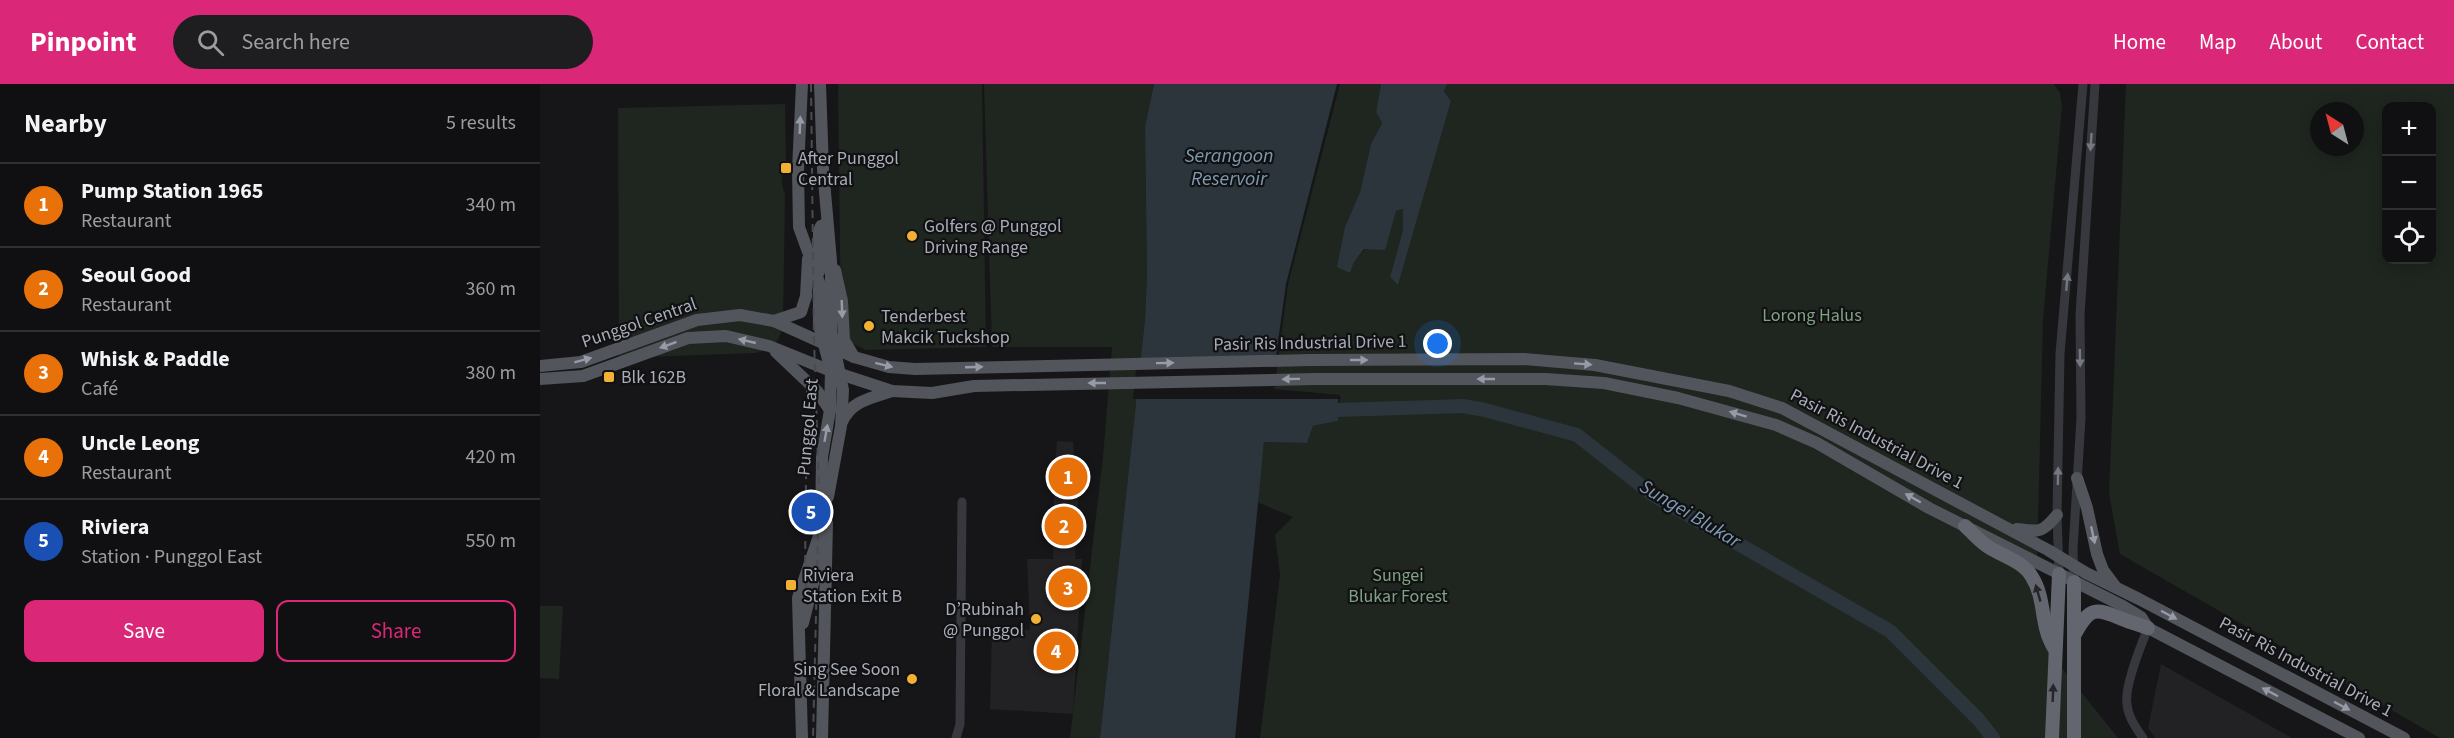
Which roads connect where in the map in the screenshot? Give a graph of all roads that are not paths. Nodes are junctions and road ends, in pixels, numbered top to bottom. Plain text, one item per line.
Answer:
1 (802, 84) edge
2 (820, 84) edge
3 (2083, 84) edge
4 (2095, 84) edge
5 (823, 169) junction
6 (798, 170) junction
7 (827, 224) junction
8 (808, 252) junction
9 (831, 261) junction
10 (819, 282) junction
11 (774, 321) junction
12 (769, 346) junction
13 (829, 346) junction
14 (854, 357) junction
15 (1064, 365) joint
16 (540, 366) edge
17 (836, 373) junction
18 (540, 379) edge
19 (1065, 383) joint
20 (892, 391) junction
21 (830, 410) junction
22 (841, 426) junction
23 (2077, 478) junction
24 (962, 501) dead end
25 (2057, 515) junction
26 (1965, 526) junction
27 (2004, 527) junction
28 (2058, 556) junction
29 (2073, 565) junction
30 (2059, 574) junction
31 (2074, 582) junction
32 (2117, 589) junction
33 (2148, 628) junction
34 (800, 632) junction
35 (2074, 635) junction
36 (824, 638) junction
37 (2054, 648) junction
38 (2241, 653) junction
39 (2239, 675) junction
40 (824, 736) edge
41 (802, 738) edge
42 (956, 738) edge
43 (2052, 738) edge
44 (2074, 738) edge
45 (2143, 738) edge
46 (2359, 738) edge
47 (2404, 738) edge

6 -> 1 main road, Punggol East
2 - 5 main road, Punggol East
25 -> 3 street
4 -> 23 street
5 - 6 main road
5 - 7 main road, Punggol East
6 - 8 main road, Punggol East
7 - 9 main road, Punggol East
7 - 10 main road
8 - 10 main road, Punggol East
8 - 11 main road
9 - 13 main road, Punggol East
9 -> 14 main road
10 - 13 main road, Punggol East
11 - 13 main road, Punggol Central
16 -> 11 main road, Punggol Central
12 - 17 main road, Punggol Central
12 -> 18 main road, Punggol Central
12 - 21 main road
13 - 14 main road, Punggol Central
13 - 17 main road, Punggol East
14 -> 15 main road, Punggol Central
15 -> 27 main road, Pasir Ris Industrial Drive 1
17 - 20 main road, Punggol Central
17 - 21 main road, Punggol East
17 - 22 main road, Punggol East
19 - 20 main road, Punggol Central
26 -> 19 main road, Pasir Ris Industrial Drive 1
20 - 22 main road
34 -> 21 main road, Punggol East
22 - 36 main road, Punggol East
23 - 29 street
23 -> 32 main road
24 - 42 street
25 - 27 main road
25 - 28 street
26 - 30 main road, Pasir Ris Industrial Drive 1
37 -> 26 highway
27 - 28 main road, Pasir Ris Industrial Drive 1
28 - 29 main road, Pasir Ris Industrial Drive 1
28 - 30 street
29 - 31 street
29 - 32 main road, Pasir Ris Industrial Drive 1
30 - 31 main road, Pasir Ris Industrial Drive 1
30 - 37 highway
31 - 33 main road, Pasir Ris Industrial Drive 1
31 - 35 highway
32 -> 38 main road, Pasir Ris Industrial Drive 1
33 - 35 highway
33 - 39 main road, Pasir Ris Industrial Drive 1
33 - 45 street
34 - 36 main road
34 - 41 main road, Punggol East
35 - 44 highway
36 - 40 main road, Punggol East
43 -> 37 highway
38 - 39 main road
38 -> 47 main road, Pasir Ris Industrial Drive 1
46 -> 39 main road, Pasir Ris Industrial Drive 1

